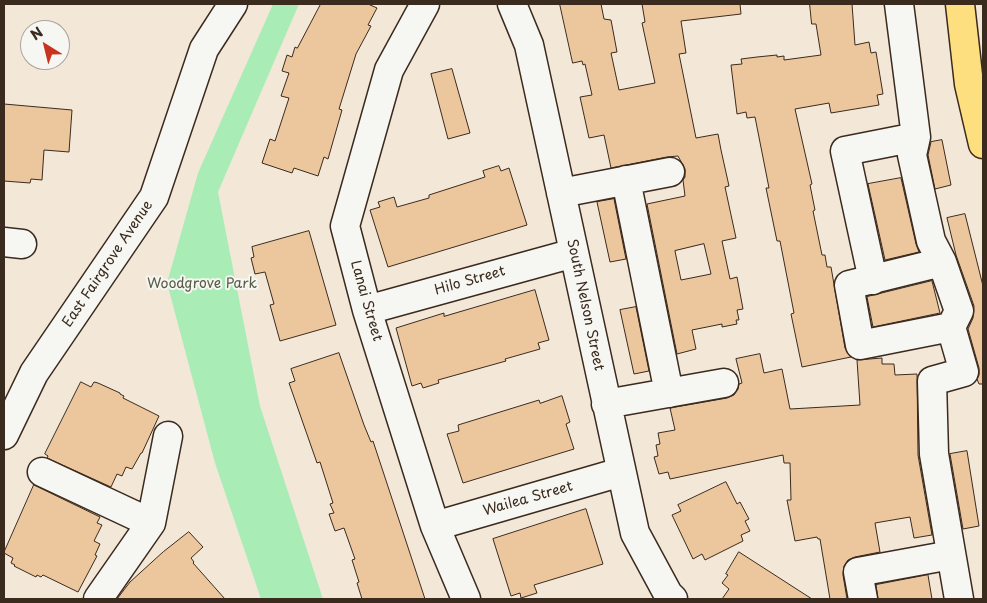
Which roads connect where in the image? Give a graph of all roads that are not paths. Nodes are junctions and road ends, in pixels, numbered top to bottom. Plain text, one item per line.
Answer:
1 (233, 4) edge
2 (425, 4) edge
3 (512, 4) edge
4 (899, 4) edge
5 (960, 4) edge
6 (916, 137) junction
7 (983, 144) edge
8 (670, 172) dead end
9 (626, 180) junction
10 (561, 193) junction
11 (574, 253) junction
12 (942, 262) junction
13 (873, 280) junction
14 (367, 310) junction
15 (951, 328) junction
16 (724, 383) dead end
17 (668, 393) junction
18 (606, 404) junction
19 (4, 435) edge
20 (168, 436) dead end
21 (42, 472) dead end
22 (621, 472) junction
23 (151, 524) junction
24 (435, 526) junction
25 (951, 555) junction
26 (98, 599) edge
27 (466, 599) edge
28 (673, 599) edge
29 (863, 599) edge
30 (959, 599) edge

1 - 19 street, East Fairgrove Avenue
2 - 14 street, Lanai Street
3 - 10 street, South Nelson Street
4 - 6 street
5 - 7 main road
6 - 12 street
6 - 13 street
8 - 9 street
9 - 10 street
9 - 17 street
10 - 11 street, South Nelson Street
11 - 14 street, Hilo Street
11 - 18 street, South Nelson Street
12 - 13 street
12 - 15 street
13 - 15 street
14 - 24 street, Lanai Street
15 - 25 street
16 - 17 street
17 - 18 street
18 - 22 street, South Nelson Street
20 - 23 street
21 - 23 street
22 - 24 street, Wailea Street
22 - 28 street, South Nelson Street
23 - 26 street
24 - 27 street, Lanai Street
25 - 29 street
25 - 30 street

